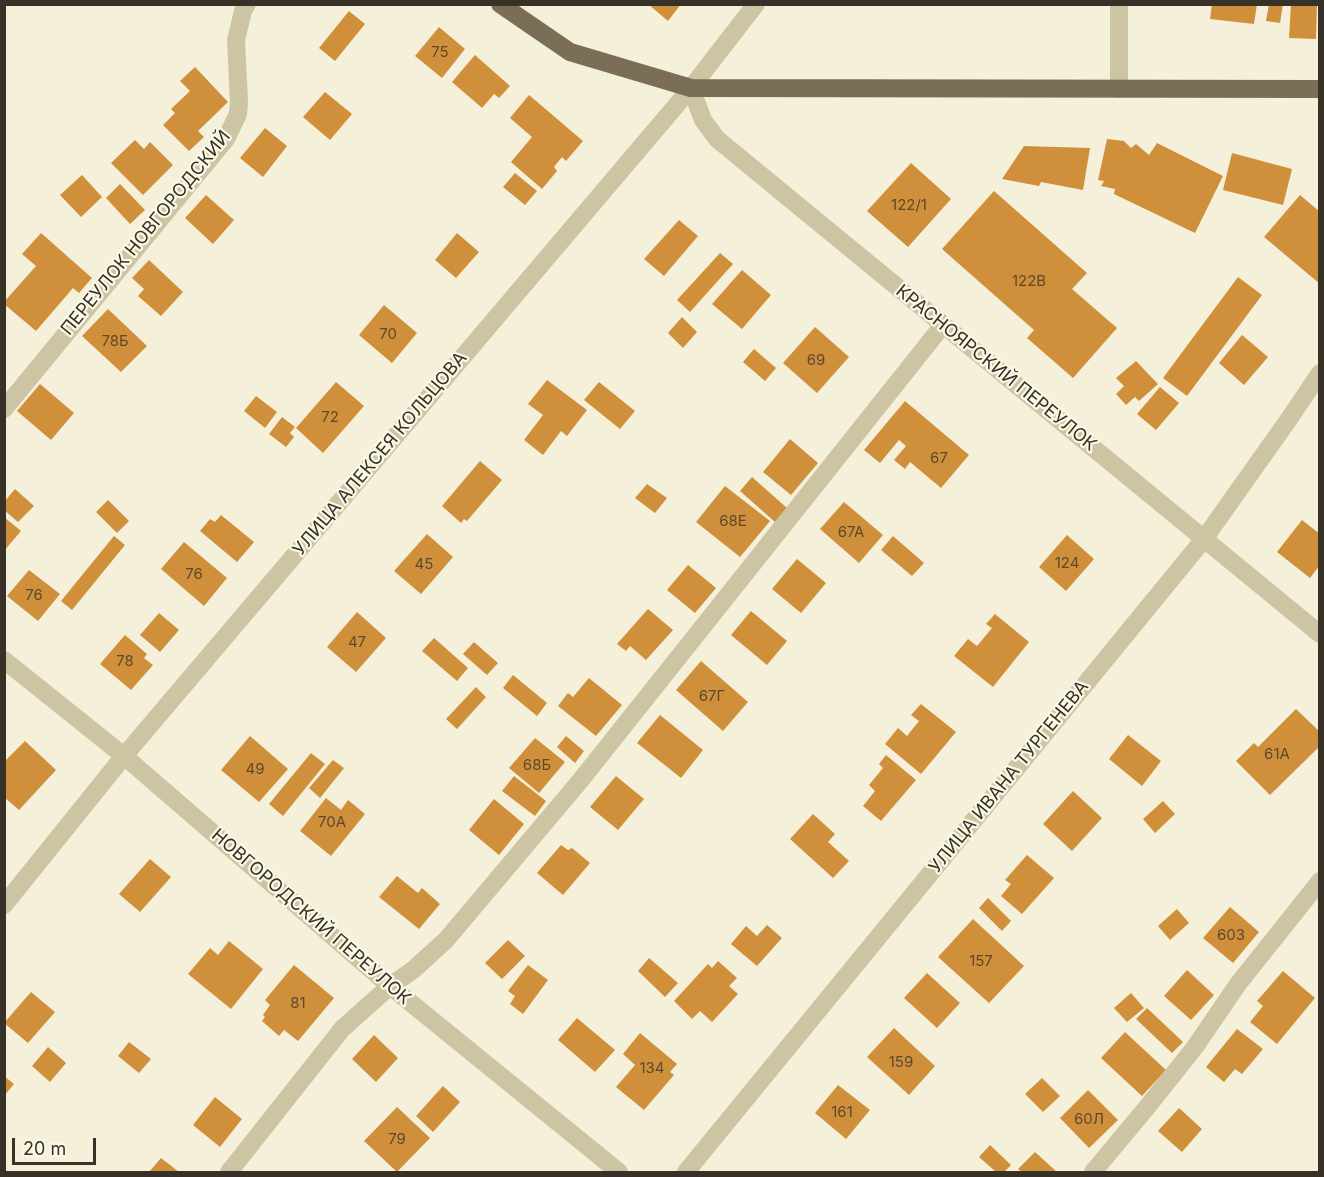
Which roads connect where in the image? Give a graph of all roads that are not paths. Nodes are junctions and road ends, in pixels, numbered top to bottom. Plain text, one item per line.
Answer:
1 (247, 4) edge
2 (500, 4) edge
3 (756, 4) edge
4 (1119, 4) edge
5 (691, 88) junction
6 (1119, 89) junction
7 (1320, 89) edge
8 (943, 325) junction
9 (1320, 373) edge
10 (4, 409) edge
11 (1204, 539) junction
12 (1320, 634) edge
13 (4, 660) edge
14 (124, 756) junction
15 (1320, 881) edge
16 (4, 905) edge
17 (390, 986) junction
18 (230, 1173) edge
19 (619, 1173) edge
20 (686, 1173) edge
21 (1093, 1173) edge

1 - 10 street, ПЕРЕУЛОК НОВГОРОДСКИЙ
2 - 5 main road
3 - 5 street, УЛИЦА АЛЕКСЕЯ КОЛЬЦОВА
4 - 6 street
5 - 6 main road
5 - 8 street, КРАСНОЯРСКИЙ ПЕРЕУЛОК
5 - 14 street, УЛИЦА АЛЕКСЕЯ КОЛЬЦОВА
6 - 7 main road
8 - 11 street, КРАСНОЯРСКИЙ ПЕРЕУЛОК
8 - 17 street
9 - 11 street, УЛИЦА ИВАНА ТУРГЕНЕВА
11 - 12 street, КРАСНОЯРСКИЙ ПЕРЕУЛОК
11 - 20 street, УЛИЦА ИВАНА ТУРГЕНЕВА
13 - 14 street, НОВГОРОДСКИЙ ПЕРЕУЛОК
14 - 16 street, УЛИЦА АЛЕКСЕЯ КОЛЬЦОВА
14 - 17 street, НОВГОРОДСКИЙ ПЕРЕУЛОК
15 - 21 street
17 - 18 street
17 - 19 street, НОВГОРОДСКИЙ ПЕРЕУЛОК

